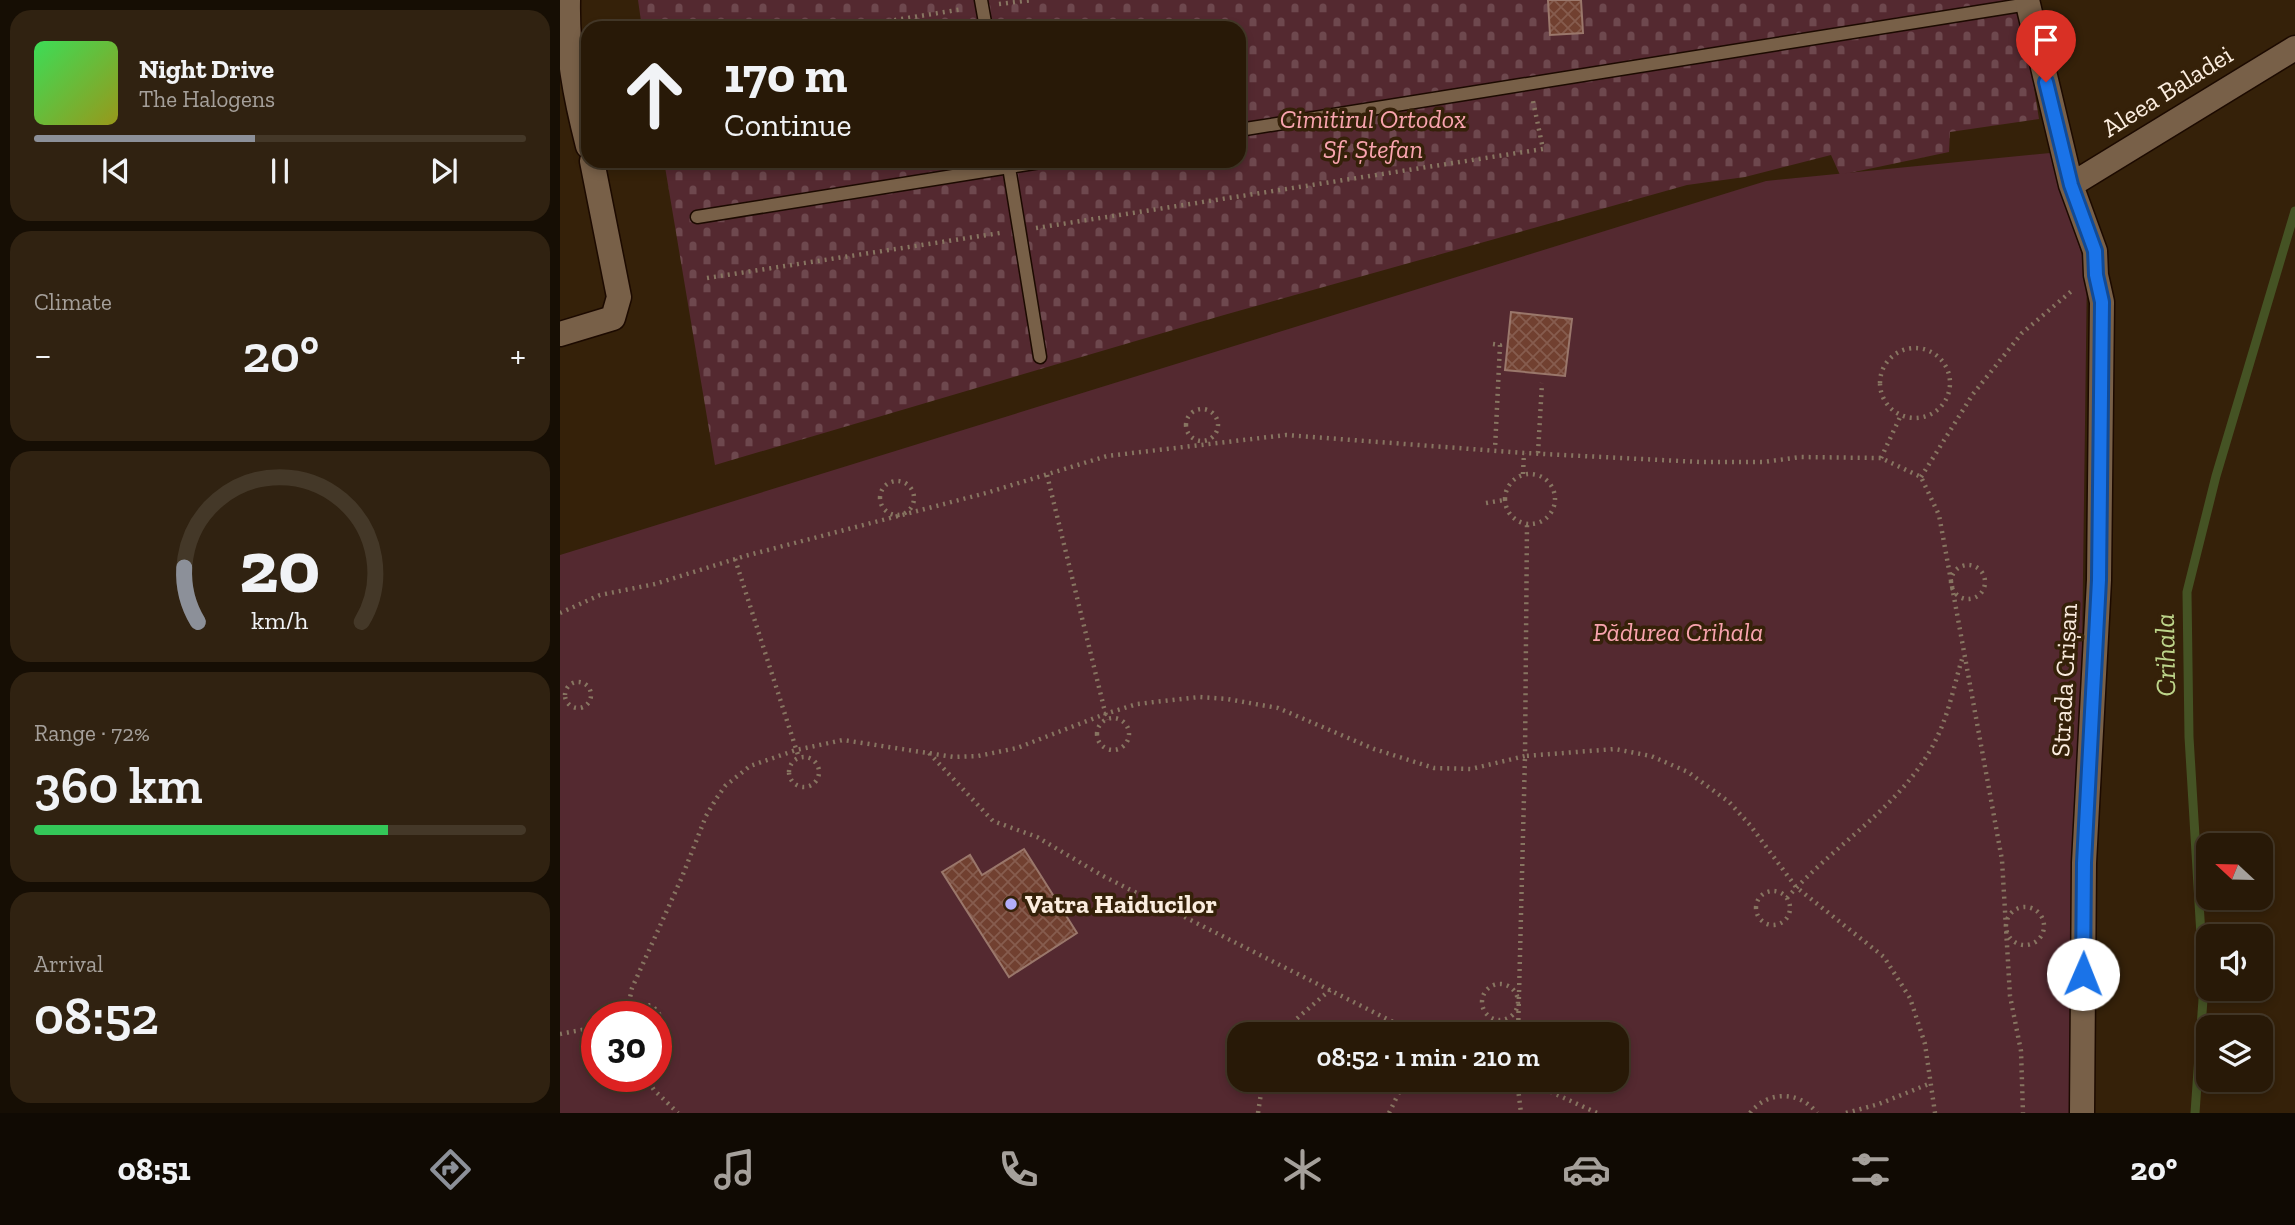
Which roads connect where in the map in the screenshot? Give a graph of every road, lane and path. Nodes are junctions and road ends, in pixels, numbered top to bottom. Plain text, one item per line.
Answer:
1 (568, 0) edge
2 (1033, 0) edge
3 (2028, 2) edge
4 (982, 3) edge
5 (884, 21) edge
6 (985, 21) edge
7 (2295, 48) edge
8 (1530, 83) junction
9 (581, 118) edge
10 (1246, 129) edge
11 (593, 168) edge
12 (985, 168) edge
13 (1009, 168) edge
14 (2075, 195) junction
15 (697, 217) dead end
16 (1019, 230) junction
17 (2096, 263) junction
18 (707, 278) dead end
19 (560, 334) edge
20 (1493, 344) dead end
21 (1040, 357) dead end
22 (1542, 383) dead end
23 (1901, 415) junction
24 (1203, 443) junction
25 (1495, 449) junction
26 (1524, 453) junction
27 (1538, 453) junction
28 (1881, 458) junction
29 (1523, 474) junction
30 (1047, 475) junction
31 (1922, 477) junction
32 (1504, 500) junction
33 (1486, 503) dead end
34 (902, 515) junction
35 (1527, 524) junction
36 (735, 559) junction
37 (1952, 587) junction
38 (560, 613) edge
39 (1963, 654) junction
40 (560, 685) edge
41 (566, 689) junction
42 (1106, 717) junction
43 (796, 750) junction
44 (929, 753) junction
45 (1525, 756) junction
46 (799, 758) junction
47 (1796, 887) junction
48 (1787, 898) junction
49 (2006, 931) junction
50 (1331, 990) junction
51 (629, 1001) edge
52 (1481, 1005) joint
53 (1293, 1022) edge
54 (1394, 1022) edge
55 (1518, 1022) edge
56 (581, 1030) edge
57 (560, 1034) edge
58 (1931, 1083) junction
59 (656, 1092) edge
60 (1261, 1092) edge
61 (1399, 1092) edge
62 (1518, 1092) edge
63 (1551, 1092) edge
64 (678, 1113) edge
65 (1258, 1113) edge
66 (1389, 1113) edge
67 (1521, 1113) edge
68 (1597, 1113) edge
69 (1750, 1113) edge
70 (1817, 1113) edge
71 (1846, 1113) edge
72 (1935, 1113) edge
73 (2023, 1113) edge
74 (2082, 1113) edge

1 - 9 street
2 - 4 path
3 - 8 lane
3 - 14 street
4 - 5 path
4 - 6 lane
7 - 14 street, Aleea Baladei
8 - 10 lane
8 - 16 path
11 - 19 street
12 - 15 lane
13 - 16 lane
14 - 17 street, Strada Crișan
16 - 18 path
16 - 21 lane
17 - 31 path
17 - 74 street, Strada Crișan
20 - 25 path
22 - 27 path
23 - 23 path
23 - 28 path
24 - 24 path
24 - 25 path
24 - 30 path
25 - 26 path
26 - 27 path
26 - 29 path
27 - 28 path
28 - 31 path
29 - 32 path
29 - 35 path
30 - 34 path
30 - 42 path
31 - 37 path
32 - 33 path
32 - 35 path
34 - 34 path
34 - 36 path
35 - 45 path
36 - 38 path
36 - 43 path
37 - 37 path
37 - 39 path
39 - 47 path
39 - 49 path
40 - 41 path
41 - 41 path
42 - 42 path
42 - 44 path
42 - 45 path
43 - 44 path
43 - 46 path
43 - 51 path
44 - 50 path
45 - 47 path
45 - 55 path
46 - 46 path
47 - 48 path
47 - 58 path
48 - 48 path
49 - 49 path
49 - 73 path
50 - 53 path
50 - 54 path
52 - 52 path
56 - 57 path
58 - 71 path
58 - 72 path
59 - 64 path
60 - 65 path
61 - 66 path
62 - 67 path
63 - 68 path
69 - 70 path

